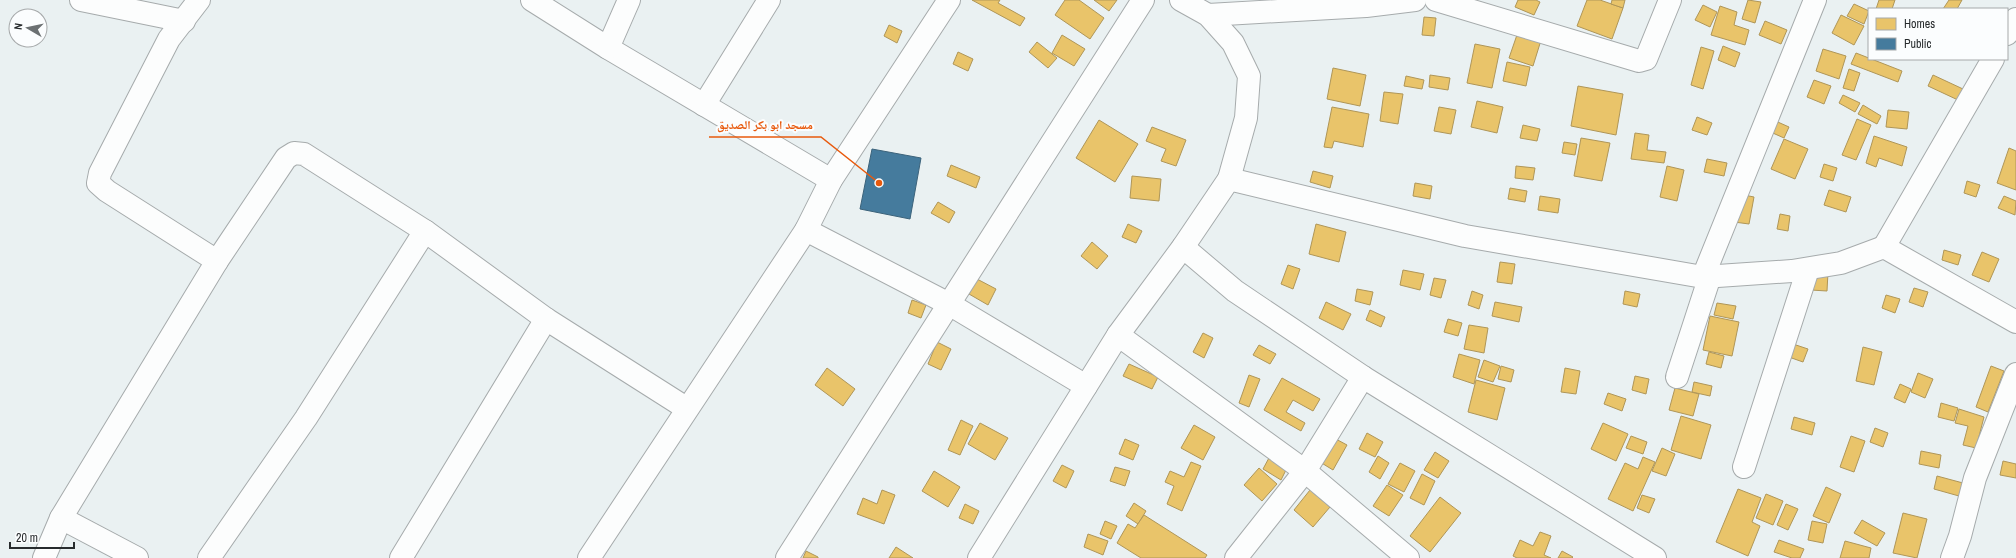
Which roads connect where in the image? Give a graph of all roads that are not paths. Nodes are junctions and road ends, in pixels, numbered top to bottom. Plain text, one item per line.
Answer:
1 (81, 0) edge
2 (199, 0) edge
3 (532, 0) edge
4 (628, 0) edge
5 (769, 0) edge
6 (949, 0) edge
7 (1143, 0) edge
8 (1181, 0) edge
9 (1415, 0) edge
10 (1436, 0) edge
11 (1670, 0) edge
12 (1815, 0) edge
13 (1367, 3) edge
14 (1208, 15) junction
15 (2016, 19) edge
16 (184, 21) junction
17 (2008, 32) edge
18 (608, 48) junction
19 (1992, 60) edge
20 (704, 105) junction
21 (1229, 179) junction
22 (831, 180) junction
23 (806, 230) junction
24 (425, 231) junction
25 (1183, 247) junction
26 (1884, 247) junction
27 (217, 261) junction
28 (1808, 269) junction
29 (1707, 277) junction
30 (949, 304) junction
31 (546, 319) junction
32 (2016, 322) edge
33 (1118, 335) junction
34 (2016, 374) edge
35 (1363, 377) junction
36 (1677, 377) dead end
37 (1086, 386) junction
38 (686, 408) junction
39 (1744, 467) dead end
40 (1305, 471) junction
41 (60, 518) junction
42 (44, 558) edge
43 (137, 558) edge
44 (209, 558) edge
45 (401, 558) edge
46 (589, 558) edge
47 (787, 558) edge
48 (979, 558) edge
49 (1236, 558) edge
50 (1408, 558) edge
51 (1655, 558) edge
52 (1952, 558) edge

1 - 16 street
2 - 16 street
3 - 18 street
4 - 18 street
5 - 20 street
6 - 22 street
7 - 30 street
8 - 14 street
9 - 13 street
10 - 11 street
12 - 29 street
13 - 14 street
14 - 21 street
15 - 17 street
16 - 27 street
18 - 20 street
19 - 26 street
20 - 22 street
21 - 25 street
21 - 29 street
22 - 23 street
23 - 30 street
23 - 38 street
24 - 27 street
24 - 31 street
24 - 44 street
25 - 33 street
25 - 35 street
26 - 28 street
26 - 32 street
27 - 41 street
28 - 29 street
28 - 39 street
29 - 36 street
30 - 37 street
30 - 47 street
31 - 38 street
31 - 45 street
33 - 37 street
33 - 40 street
34 - 52 street
35 - 40 street
35 - 51 street
37 - 48 street
38 - 46 street
40 - 49 street
40 - 50 street
41 - 42 street
41 - 43 street

